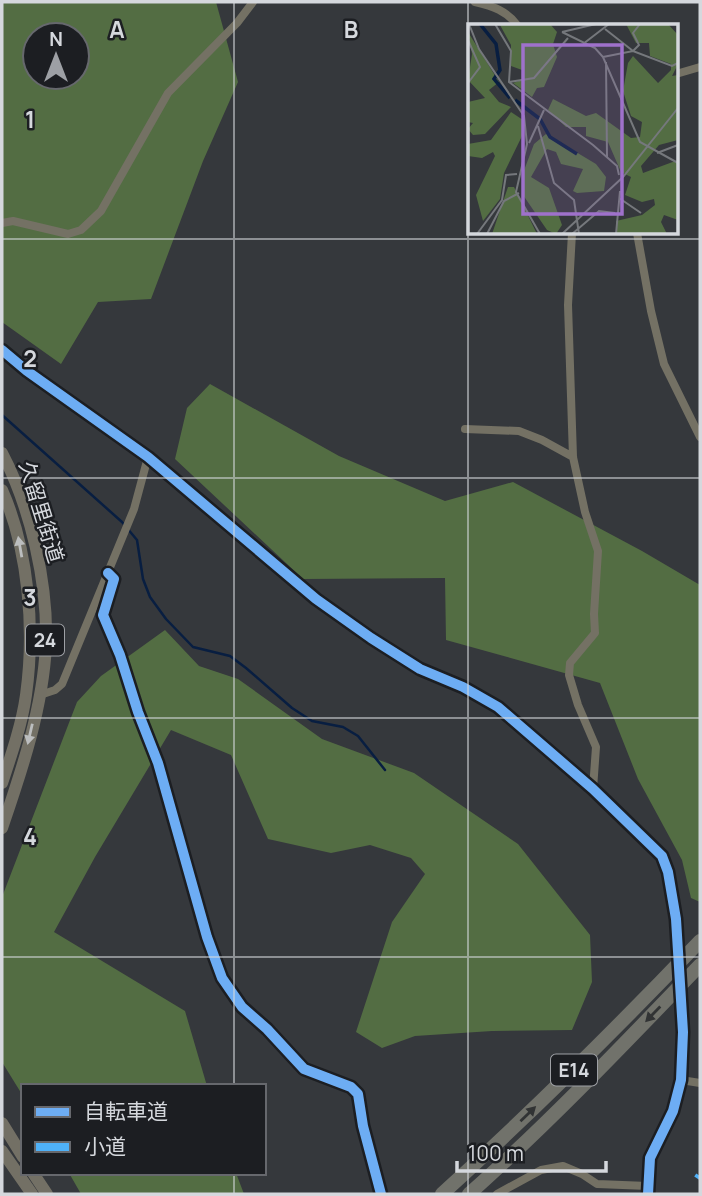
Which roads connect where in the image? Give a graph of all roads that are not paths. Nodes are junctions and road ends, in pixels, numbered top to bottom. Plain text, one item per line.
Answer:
1 (253, 2) edge
2 (475, 2) edge
3 (517, 24) edge
4 (700, 67) edge
5 (678, 73) edge
6 (2, 223) edge
7 (572, 234) edge
8 (636, 234) edge
9 (2, 350) edge
10 (465, 429) dead end
11 (700, 437) edge
12 (2, 453) edge
13 (148, 457) junction
14 (573, 457) junction
15 (2, 491) edge
16 (108, 573) junction
17 (40, 695) junction
18 (2, 783) edge
19 (593, 789) junction
20 (2, 828) edge
21 (676, 919) tunnel mouth
22 (700, 941) edge
23 (700, 965) edge
24 (683, 1032) tunnel mouth
25 (681, 1080) junction
26 (700, 1083) edge
27 (2, 1122) edge
28 (2, 1151) edge
29 (21, 1154) edge
30 (34, 1175) edge
31 (597, 1184) junction
32 (648, 1190) edge
33 (32, 1194) edge
34 (47, 1194) edge
35 (381, 1194) edge
36 (442, 1194) edge
37 (469, 1194) edge
38 (497, 1194) edge
39 (597, 1194) edge

1 - 6 street
2 - 3 street
4 - 5 street
7 - 14 street
8 - 11 street
9 - 13 street
10 - 14 street
12 - 17 main road, 久留里街道 / 24
13 - 16 street
13 - 19 street
14 - 19 street
18 -> 15 main road, 久留里街道 / 24
16 - 17 street
16 - 35 street
17 -> 20 main road, 久留里街道 / 24
19 - 21 street
36 -> 22 highway, E14
23 -> 37 highway, E14
24 - 25 street
25 - 26 street
25 - 32 street
27 - 29 main road
28 - 33 main road
30 - 34 main road
31 - 32 street
31 - 38 street
31 - 39 street

